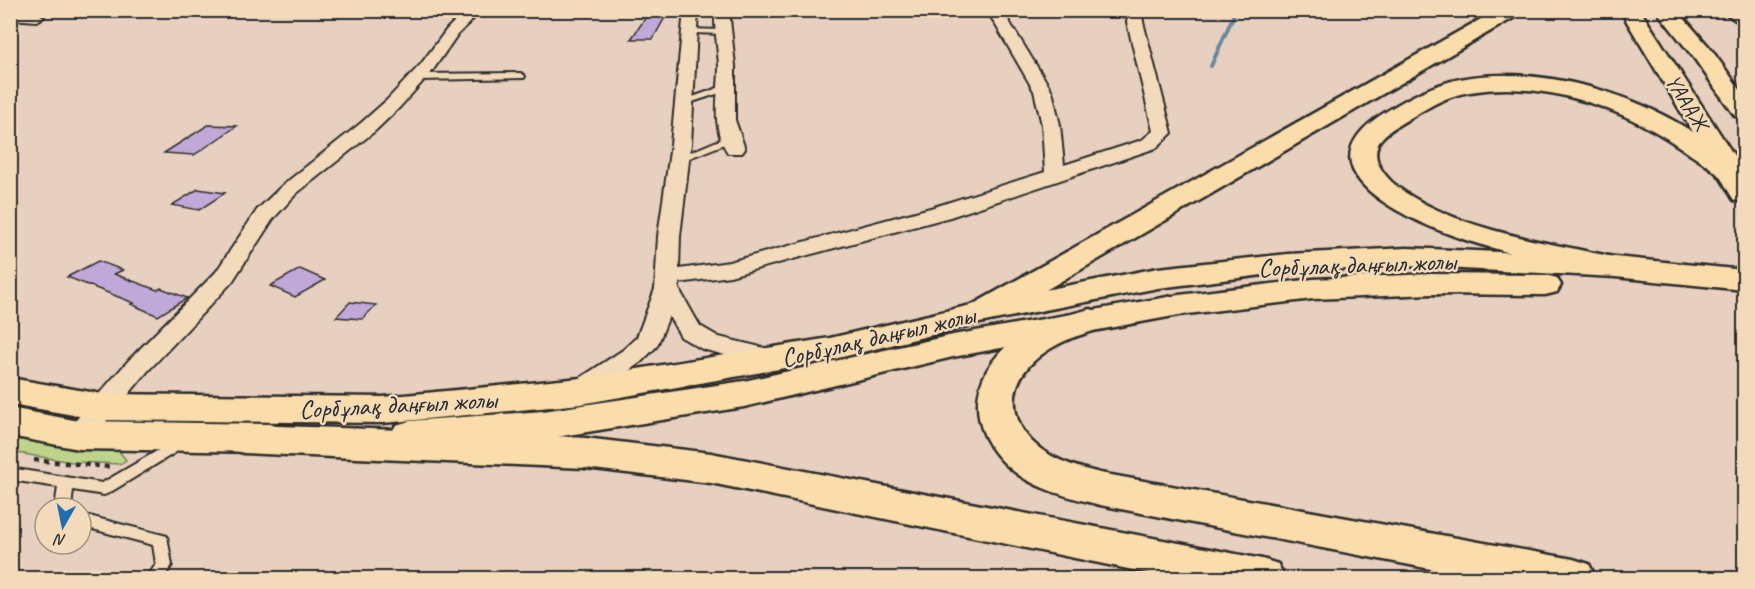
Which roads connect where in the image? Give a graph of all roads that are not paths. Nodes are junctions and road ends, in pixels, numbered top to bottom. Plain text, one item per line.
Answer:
1 (475, 10) edge
2 (691, 10) edge
3 (722, 10) edge
4 (994, 10) edge
5 (1135, 10) edge
6 (1513, 10) edge
7 (1630, 10) edge
8 (1666, 10) edge
9 (1731, 10) edge
10 (10, 15) edge
11 (1744, 16) edge
12 (37, 17) dead end
13 (722, 32) junction
14 (688, 34) junction
15 (521, 76) dead end
16 (418, 77) junction
17 (726, 88) junction
18 (683, 102) junction
19 (1744, 111) edge
20 (732, 144) joint
21 (679, 159) junction
22 (1730, 171) junction
23 (1055, 174) junction
24 (1744, 194) edge
25 (1615, 267) junction
26 (1744, 280) edge
27 (668, 283) junction
28 (1744, 298) edge
29 (984, 312) junction
30 (1090, 320) junction
31 (946, 334) junction
32 (776, 359) junction
33 (10, 391) edge
34 (581, 391) junction
35 (102, 407) junction
36 (10, 422) edge
37 (79, 435) junction
38 (188, 437) junction
39 (244, 439) junction
40 (10, 474) edge
41 (66, 483) junction
42 (64, 496) edge
43 (93, 523) edge
44 (154, 579) edge
45 (1262, 579) edge
46 (1573, 579) edge

1 - 16 street
2 - 14 street
3 - 13 street
4 - 23 street
5 - 23 street
6 - 29 main road
7 - 22 main road, ҮАААЖ
8 - 19 main road, ҮАААЖ
9 - 11 main road
10 - 12 street
13 - 14 lane
13 - 17 street
14 - 18 street
15 - 16 lane
16 - 35 street
17 - 18 lane
17 - 20 street
18 - 21 street
20 - 21 lane
21 - 27 street
22 - 24 main road, ҮАААЖ
22 - 25 main road
23 - 27 street
25 - 26 main road, Сорбұлақ даңғыл жолы
25 - 29 main road, Сорбұлақ даңғыл жолы
27 - 32 street
27 - 34 street
28 - 30 main road, Сорбұлақ даңғыл жолы
29 - 31 main road, Сорбұлақ даңғыл жолы
30 - 31 main road, Сорбұлақ даңғыл жолы
30 - 46 main road
31 - 32 main road, Сорбұлақ даңғыл жолы
31 - 39 main road, Сорбұлақ даңғыл жолы
32 - 34 main road, Сорбұлақ даңғыл жолы
33 - 35 main road, Сорбұлақ даңғыл жолы
34 - 35 main road, Сорбұлақ даңғыл жолы
35 - 37 street
36 - 37 main road, Сорбұлақ даңғыл жолы
37 - 38 main road, Сорбұлақ даңғыл жолы
38 - 39 main road, Сорбұлақ даңғыл жолы
38 - 41 lane
39 - 45 main road
40 - 41 lane
41 - 42 lane
43 - 44 lane

